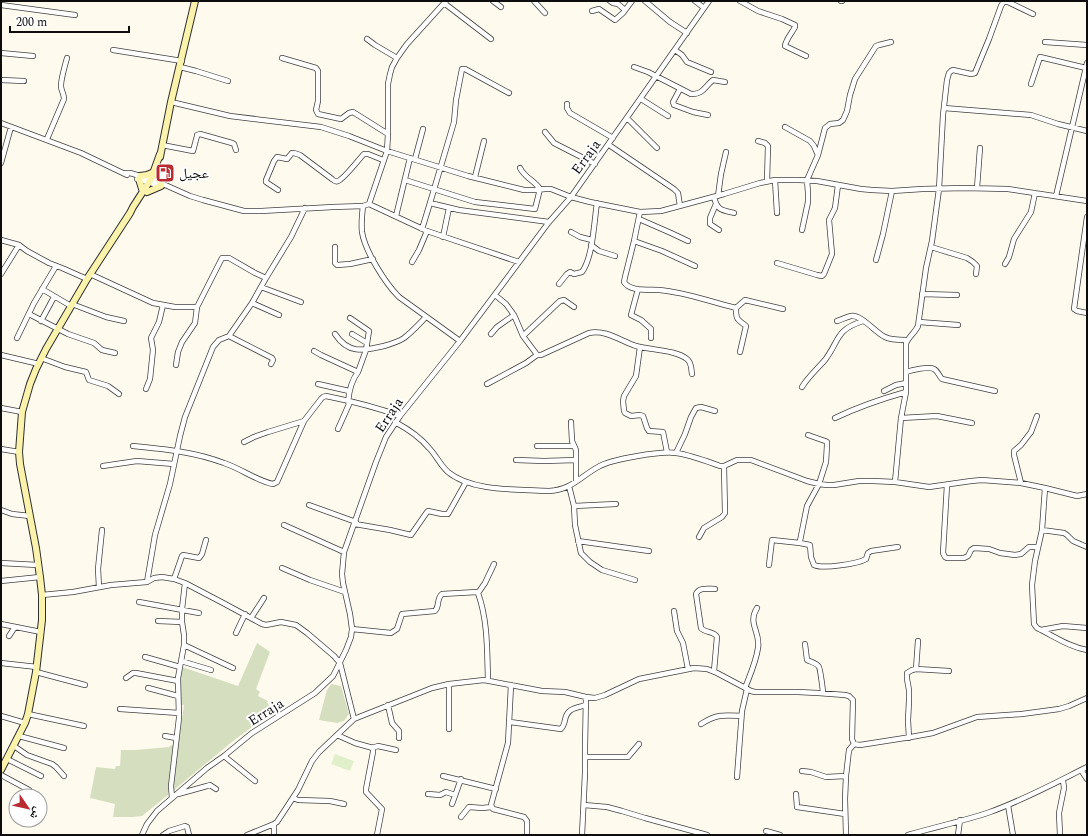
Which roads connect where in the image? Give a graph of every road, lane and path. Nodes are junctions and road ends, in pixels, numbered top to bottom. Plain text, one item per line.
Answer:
1 (195, 1) edge
2 (493, 1) edge
3 (534, 1) edge
4 (610, 1) edge
5 (632, 1) edge
6 (645, 1) edge
7 (695, 1) edge
8 (709, 1) edge
9 (740, 1) edge
10 (445, 2) edge
11 (1, 5) edge
12 (501, 7) dead end
13 (704, 8) junction
14 (625, 10) junction
15 (592, 11) dead end
16 (545, 13) dead end
17 (75, 14) dead end
18 (1033, 14) dead end
19 (687, 33) junction
20 (367, 39) dead end
21 (491, 39) dead end
22 (891, 42) dead end
23 (1045, 42) dead end
24 (1087, 45) edge
25 (113, 50) dead end
26 (675, 50) junction
27 (1, 53) edge
28 (33, 56) dead end
29 (806, 56) dead end
30 (67, 58) dead end
31 (282, 58) dead end
32 (397, 58) junction
33 (181, 64) junction
34 (1086, 66) edge
35 (634, 68) dead end
36 (711, 72) dead end
37 (657, 76) junction
38 (1, 80) edge
39 (24, 81) dead end
40 (228, 81) dead end
41 (725, 82) dead end
42 (1031, 84) dead end
43 (680, 89) junction
44 (509, 93) dead end
45 (641, 99) junction
46 (172, 102) junction
47 (567, 104) dead end
48 (944, 108) junction
49 (708, 115) dead end
50 (668, 116) dead end
51 (627, 118) junction
52 (1, 123) edge
53 (11, 127) junction
54 (785, 127) dead end
55 (1071, 127) junction
56 (423, 129) dead end
57 (1087, 131) edge
58 (545, 132) dead end
59 (388, 134) junction
60 (613, 138) junction
61 (47, 140) junction
62 (484, 141) dead end
63 (758, 141) dead end
64 (162, 145) junction
65 (609, 145) junction
66 (657, 148) dead end
67 (980, 148) dead end
68 (236, 150) dead end
69 (386, 151) junction
70 (726, 152) dead end
71 (818, 155) junction
72 (413, 158) junction
73 (384, 160) junction
74 (1, 163) edge
75 (595, 164) junction
76 (441, 167) junction
77 (520, 168) dead end
78 (475, 177) junction
79 (140, 178) junction
80 (153, 179) junction
81 (405, 180) junction
82 (775, 180) junction
83 (807, 180) junction
84 (767, 181) junction
85 (161, 184) junction
86 (838, 185) junction
87 (977, 188) junction
88 (540, 189) junction
89 (939, 189) junction
90 (278, 190) dead end
91 (434, 190) junction
92 (892, 191) junction
93 (145, 192) junction
94 (1035, 193) junction
95 (716, 196) junction
96 (1056, 196) junction
97 (571, 197) junction
98 (1087, 201) edge
99 (475, 202) junction
100 (430, 203) junction
101 (597, 203) junction
102 (369, 204) junction
103 (716, 204) junction
104 (363, 206) junction
105 (680, 206) junction
106 (305, 208) junction
107 (449, 208) junction
108 (472, 212) junction
109 (640, 212) junction
110 (734, 213) dead end
111 (777, 213) dead end
112 (396, 216) junction
113 (1087, 217) edge
114 (639, 219) junction
115 (549, 222) junction
116 (422, 229) junction
117 (719, 230) dead end
118 (802, 230) dead end
119 (427, 231) junction
120 (571, 232) dead end
121 (443, 236) junction
122 (1, 240) edge
123 (634, 241) junction
124 (688, 241) dead end
125 (591, 243) junction
126 (19, 245) junction
127 (335, 247) dead end
128 (931, 247) junction
129 (615, 256) dead end
130 (373, 259) junction
131 (876, 260) dead end
132 (412, 262) dead end
133 (519, 262) junction
134 (777, 263) dead end
135 (1005, 264) dead end
136 (56, 266) junction
137 (695, 266) dead end
138 (1, 274) edge
139 (976, 274) dead end
140 (89, 276) junction
141 (266, 278) junction
142 (559, 284) dead end
143 (261, 287) junction
144 (42, 289) junction
145 (638, 289) junction
146 (922, 294) junction
147 (495, 295) junction
148 (957, 295) dead end
149 (54, 296) junction
150 (302, 302) dead end
151 (252, 303) junction
152 (72, 305) junction
153 (163, 305) junction
154 (197, 307) junction
155 (574, 307) dead end
156 (736, 308) junction
157 (783, 309) dead end
158 (1087, 313) edge
159 (29, 314) junction
160 (279, 315) dead end
161 (514, 315) junction
162 (426, 317) junction
163 (350, 318) dead end
164 (41, 321) junction
165 (124, 321) dead end
166 (836, 321) dead end
167 (863, 321) junction
168 (919, 322) junction
169 (958, 325) dead end
170 (58, 329) junction
171 (335, 334) dead end
172 (352, 334) dead end
173 (491, 334) dead end
174 (229, 336) junction
175 (523, 336) junction
176 (17, 338) dead end
177 (651, 338) dead end
178 (906, 340) junction
179 (460, 341) junction
180 (367, 343) junction
181 (640, 347) junction
182 (366, 350) junction
183 (314, 351) dead end
184 (740, 352) dead end
185 (115, 353) dead end
186 (1, 355) edge
187 (537, 355) junction
188 (40, 361) junction
189 (271, 364) dead end
190 (176, 365) dead end
191 (358, 372) junction
192 (906, 372) junction
193 (692, 374) dead end
194 (906, 383) junction
195 (318, 384) dead end
196 (487, 384) dead end
197 (802, 387) dead end
198 (146, 390) dead end
199 (349, 391) junction
200 (884, 391) dead end
201 (995, 391) dead end
202 (906, 392) junction
203 (119, 394) dead end
204 (349, 402) junction
205 (1, 408) edge
206 (715, 411) dead end
207 (22, 412) junction
208 (400, 416) junction
209 (1037, 416) dead end
210 (835, 418) dead end
211 (901, 418) junction
212 (304, 421) junction
213 (395, 422) junction
214 (572, 422) dead end
215 (972, 423) dead end
216 (338, 429) dead end
217 (808, 435) dead end
218 (244, 442) dead end
219 (133, 446) dead end
220 (538, 446) dead end
221 (574, 446) junction
222 (1, 449) edge
223 (176, 450) junction
224 (19, 452) junction
225 (667, 452) junction
226 (676, 453) junction
227 (516, 460) dead end
228 (576, 460) junction
229 (174, 464) junction
230 (103, 466) dead end
231 (724, 466) junction
232 (576, 481) junction
233 (466, 482) junction
234 (895, 482) junction
235 (1021, 483) junction
236 (819, 484) junction
237 (947, 485) junction
238 (569, 486) junction
239 (1045, 488) junction
240 (1087, 494) edge
241 (616, 504) dead end
242 (309, 505) dead end
243 (574, 506) junction
244 (1, 510) edge
245 (30, 516) junction
246 (355, 523) junction
247 (284, 525) dead end
248 (102, 530) dead end
249 (1042, 530) junction
250 (699, 537) dead end
251 (206, 540) dead end
252 (578, 541) junction
253 (800, 543) junction
254 (898, 547) dead end
255 (1038, 547) junction
256 (1087, 547) edge
257 (649, 551) dead end
258 (344, 552) junction
259 (1, 563) edge
260 (494, 564) dead end
261 (38, 565) junction
262 (768, 565) dead end
263 (282, 568) dead end
264 (40, 577) junction
265 (174, 580) junction
266 (635, 580) dead end
267 (1, 581) edge
268 (147, 582) junction
269 (185, 583) junction
270 (99, 587) junction
271 (715, 588) dead end
272 (345, 592) junction
273 (478, 594) junction
274 (42, 595) junction
275 (264, 598) dead end
276 (139, 602) dead end
277 (757, 608) dead end
278 (182, 609) junction
279 (674, 611) dead end
280 (199, 613) dead end
281 (244, 614) junction
282 (251, 618) junction
283 (158, 621) dead end
284 (182, 622) junction
285 (1, 624) edge
286 (15, 627) junction
287 (1087, 628) edge
288 (352, 629) junction
289 (1041, 630) junction
290 (41, 632) junction
291 (236, 633) dead end
292 (9, 636) dead end
293 (918, 641) dead end
294 (805, 644) dead end
295 (184, 645) junction
296 (1087, 650) edge
297 (145, 657) dead end
298 (181, 661) junction
299 (1, 663) edge
300 (340, 663) junction
301 (180, 667) junction
302 (233, 668) dead end
303 (688, 669) junction
304 (916, 669) junction
305 (37, 670) junction
306 (211, 670) dead end
307 (714, 671) junction
308 (950, 671) dead end
309 (126, 678) dead end
310 (488, 680) junction
311 (178, 681) junction
312 (449, 684) junction
313 (85, 685) dead end
314 (511, 685) junction
315 (148, 688) dead end
316 (746, 688) junction
317 (823, 693) junction
318 (178, 696) junction
319 (586, 697) junction
320 (1087, 698) edge
321 (388, 705) junction
322 (586, 705) junction
323 (120, 709) dead end
324 (28, 714) junction
325 (179, 714) junction
326 (1, 716) edge
327 (741, 716) junction
328 (354, 720) junction
329 (510, 722) junction
330 (25, 723) junction
331 (702, 724) dead end
332 (84, 726) dead end
333 (449, 729) dead end
334 (19, 736) junction
335 (166, 736) dead end
336 (337, 736) junction
337 (176, 738) junction
338 (399, 738) dead end
339 (909, 738) junction
340 (639, 744) dead end
341 (854, 744) junction
342 (14, 746) junction
343 (64, 748) dead end
344 (372, 748) junction
345 (396, 750) dead end
346 (224, 756) junction
347 (585, 758) junction
348 (7, 759) junction
349 (1087, 767) edge
350 (1, 770) edge
351 (1081, 770) junction
352 (802, 771) dead end
353 (1, 776) edge
354 (41, 776) dead end
355 (64, 776) dead end
356 (443, 776) dead end
357 (846, 776) junction
358 (737, 777) dead end
359 (461, 779) junction
360 (1087, 779) edge
361 (1063, 780) junction
362 (255, 781) dead end
363 (25, 788) edge
364 (496, 788) junction
365 (216, 789) dead end
366 (177, 794) junction
367 (428, 794) dead end
368 (796, 794) dead end
369 (455, 795) junction
370 (172, 798) junction
371 (293, 798) junction
372 (344, 804) dead end
373 (452, 804) dead end
374 (584, 805) junction
375 (1008, 805) junction
376 (492, 807) junction
377 (845, 814) junction
378 (461, 817) dead end
379 (960, 820) junction
380 (274, 824) junction
381 (766, 831) dead end
382 (142, 835) edge
383 (163, 835) edge
384 (189, 835) edge
385 (247, 835) edge
386 (274, 835) edge
387 (377, 835) edge
388 (527, 835) edge
389 (582, 835) edge
390 (707, 835) edge
391 (780, 835) edge
392 (846, 835) edge
393 (908, 835) edge
394 (958, 835) edge
395 (1013, 835) edge
396 (1060, 835) edge

1 - 33 main road
2 - 12 street
3 - 16 street
4 - 14 street
5 - 14 street
6 - 19 street
7 - 13 street
8 - 13 street, Erraja
9 - 29 street
10 - 21 street
10 - 32 street
11 - 17 street
13 - 19 street, Erraja
14 - 15 street
18 - 48 street
19 - 26 street, Erraja
20 - 32 street
22 - 71 street
23 - 24 street
25 - 33 street
26 - 36 street
26 - 37 street, Erraja
27 - 28 street
30 - 61 street
31 - 59 street
32 - 59 street
33 - 40 street
33 - 46 main road
34 - 42 street
34 - 55 street
35 - 37 street
37 - 43 street
37 - 45 street, Erraja
38 - 39 street
41 - 43 street
43 - 49 street
44 - 76 street
45 - 50 street
45 - 51 street, Erraja
46 - 64 main road
46 - 69 street
47 - 60 street
48 - 55 street
48 - 89 street
51 - 60 street, Erraja
51 - 66 street
52 - 53 street
53 - 61 street
53 - 74 street
54 - 71 street
55 - 57 street
55 - 96 street
56 - 72 street
58 - 75 street
59 - 69 street
60 - 65 street, Erraja
61 - 79 street
62 - 78 street
63 - 84 street
64 - 68 street
64 - 80 main road
65 - 75 street, Erraja
65 - 105 street
67 - 87 street
69 - 72 street
69 - 73 street
70 - 95 street
71 - 83 street
72 - 76 street
72 - 81 street
73 - 90 street
73 - 102 street
75 - 97 street, Erraja
76 - 78 street
76 - 91 street
77 - 88 street
78 - 88 street
79 - 80 street
79 - 80 main road
79 - 93 main road
80 - 85 main road
80 - 85 street
80 - 93 main road
81 - 91 street
81 - 112 street
82 - 83 street
82 - 84 street
82 - 111 street
83 - 86 street
83 - 118 street
84 - 95 street
85 - 93 main road
85 - 106 street
86 - 92 street
86 - 134 street
87 - 89 street
87 - 94 street
88 - 97 street
88 - 99 street
89 - 92 street
89 - 128 street
91 - 99 street
91 - 100 street
92 - 131 street
93 - 140 main road
94 - 96 street
94 - 135 street
95 - 103 street
95 - 105 street
96 - 98 street
97 - 101 street
97 - 115 street, Erraja
99 - 108 street
100 - 107 street
100 - 116 street
101 - 109 street
101 - 125 street
102 - 104 street
102 - 112 street
103 - 110 street
103 - 117 street
104 - 106 street
104 - 130 street
105 - 109 street
106 - 141 street
107 - 108 street
107 - 121 street
108 - 115 street
109 - 114 street
112 - 116 street
113 - 158 street
114 - 123 street
114 - 124 street
115 - 133 street, Erraja
116 - 119 street
119 - 121 street
119 - 132 street
120 - 125 street
121 - 133 street
122 - 126 street
123 - 137 street
123 - 145 street
125 - 129 street
125 - 142 street
126 - 136 street
126 - 138 street
127 - 130 street
128 - 139 street
128 - 146 street
130 - 162 street
133 - 147 street, Erraja
136 - 140 street
136 - 144 street
140 - 152 main road
140 - 153 street
141 - 143 street
141 - 154 street
143 - 150 street
143 - 151 street
144 - 149 street
144 - 159 street
145 - 156 street
145 - 177 street
146 - 148 street
146 - 168 street
147 - 161 street
147 - 179 street, Erraja
149 - 152 street
149 - 164 street
151 - 160 street
151 - 174 street
152 - 165 street
152 - 170 main road
153 - 154 street
153 - 198 street
154 - 190 street
155 - 175 street
156 - 157 street
156 - 184 street
159 - 164 street
159 - 176 street
161 - 173 street
161 - 175 street
162 - 179 street
162 - 182 street
163 - 180 street
164 - 170 street
166 - 167 street
167 - 178 street
167 - 197 street
168 - 169 street
168 - 178 street
170 - 185 street
170 - 188 main road
171 - 182 street
172 - 180 street
174 - 189 street
174 - 223 street
175 - 187 street
178 - 192 street
179 - 208 street, Erraja
180 - 182 street
181 - 187 street
181 - 193 street
181 - 225 street
182 - 191 street
183 - 191 street
186 - 188 street
187 - 196 street
188 - 203 street
188 - 207 main road
191 - 199 street
192 - 194 street
192 - 201 street
194 - 200 street
194 - 202 street
195 - 199 street
199 - 204 street
202 - 210 street
202 - 211 street
204 - 208 street
204 - 212 street
204 - 216 street
205 - 207 street
206 - 226 street
207 - 224 main road
208 - 213 street, Erraja
209 - 235 street
211 - 215 street
211 - 234 street
212 - 218 street
212 - 223 street
213 - 233 street
213 - 246 street, Erraja
214 - 221 street
217 - 236 street
219 - 223 street
220 - 221 street
221 - 228 street
222 - 224 street
223 - 229 street
224 - 245 main road
225 - 226 street
225 - 232 street
226 - 231 street
227 - 228 street
228 - 232 street
229 - 230 street
229 - 268 street
231 - 236 street
231 - 250 street
232 - 238 street
233 - 238 street
233 - 246 street
234 - 236 street
234 - 237 street
235 - 237 street
235 - 239 street
236 - 253 street
237 - 255 street
238 - 243 street
239 - 240 street
239 - 249 street
241 - 243 street
242 - 246 street
243 - 252 street
244 - 245 street
245 - 261 main road
246 - 258 street, Erraja
247 - 258 street
248 - 270 street
249 - 255 street
249 - 256 street
251 - 265 street
252 - 257 street
252 - 266 street
253 - 254 street
253 - 262 street
255 - 289 street
258 - 272 street, Erraja
259 - 261 street
260 - 273 street
261 - 264 main road
263 - 272 street
264 - 267 street
264 - 274 main road
265 - 268 street
265 - 269 street
268 - 270 street
269 - 278 street
269 - 281 street
270 - 274 street
271 - 307 street
272 - 288 street, Erraja
273 - 288 street
273 - 310 street
274 - 290 main road
275 - 282 street
276 - 278 street
277 - 316 street
278 - 280 street
278 - 284 street
279 - 303 street
281 - 282 street
281 - 291 street
282 - 300 street
283 - 284 street
284 - 295 street
285 - 286 street
286 - 290 street
286 - 292 street
287 - 289 street
288 - 300 street, Erraja
289 - 296 street
290 - 305 main road
293 - 304 street
294 - 317 street
295 - 298 street
295 - 302 street
297 - 301 street
298 - 301 street
298 - 306 street
299 - 305 street
300 - 328 street
300 - 346 street, Erraja
301 - 311 street
303 - 307 street
303 - 319 street
304 - 308 street
304 - 339 street
305 - 313 street
305 - 324 main road
307 - 316 street
309 - 311 street
310 - 312 street
310 - 314 street
311 - 318 street
312 - 321 street
312 - 333 street
314 - 319 street
314 - 329 street
315 - 318 street
316 - 317 street
316 - 327 street
317 - 341 street
318 - 325 street
319 - 322 street
320 - 339 street
321 - 328 street
321 - 338 street
322 - 329 street
322 - 347 street
323 - 325 street
324 - 330 main road
324 - 332 street
325 - 337 street
326 - 330 street
327 - 331 street
327 - 358 street
328 - 336 street
329 - 364 street
330 - 334 main road
334 - 342 main road
334 - 343 street
335 - 337 street
336 - 344 street
336 - 371 street
337 - 370 street
339 - 341 street
340 - 347 street
341 - 357 street
342 - 348 main road
342 - 355 street
344 - 345 street
344 - 387 street
346 - 362 street
346 - 366 street, Erraja
347 - 374 street
348 - 350 main road
348 - 354 street
349 - 351 street
351 - 360 street
351 - 361 street
352 - 357 street
353 - 363 street
356 - 359 street
357 - 377 street
359 - 364 street
359 - 369 street
361 - 375 street
361 - 396 street
364 - 376 street
365 - 366 street
366 - 370 street, Erraja
367 - 369 street
368 - 377 street
369 - 373 street
370 - 382 street, Erraja
371 - 372 street
371 - 380 street
374 - 389 street
374 - 390 street
375 - 379 street
375 - 395 street
376 - 378 street
376 - 388 street
377 - 392 street
379 - 393 street
379 - 394 street
380 - 385 street
380 - 386 street
381 - 391 street
383 - 384 street

